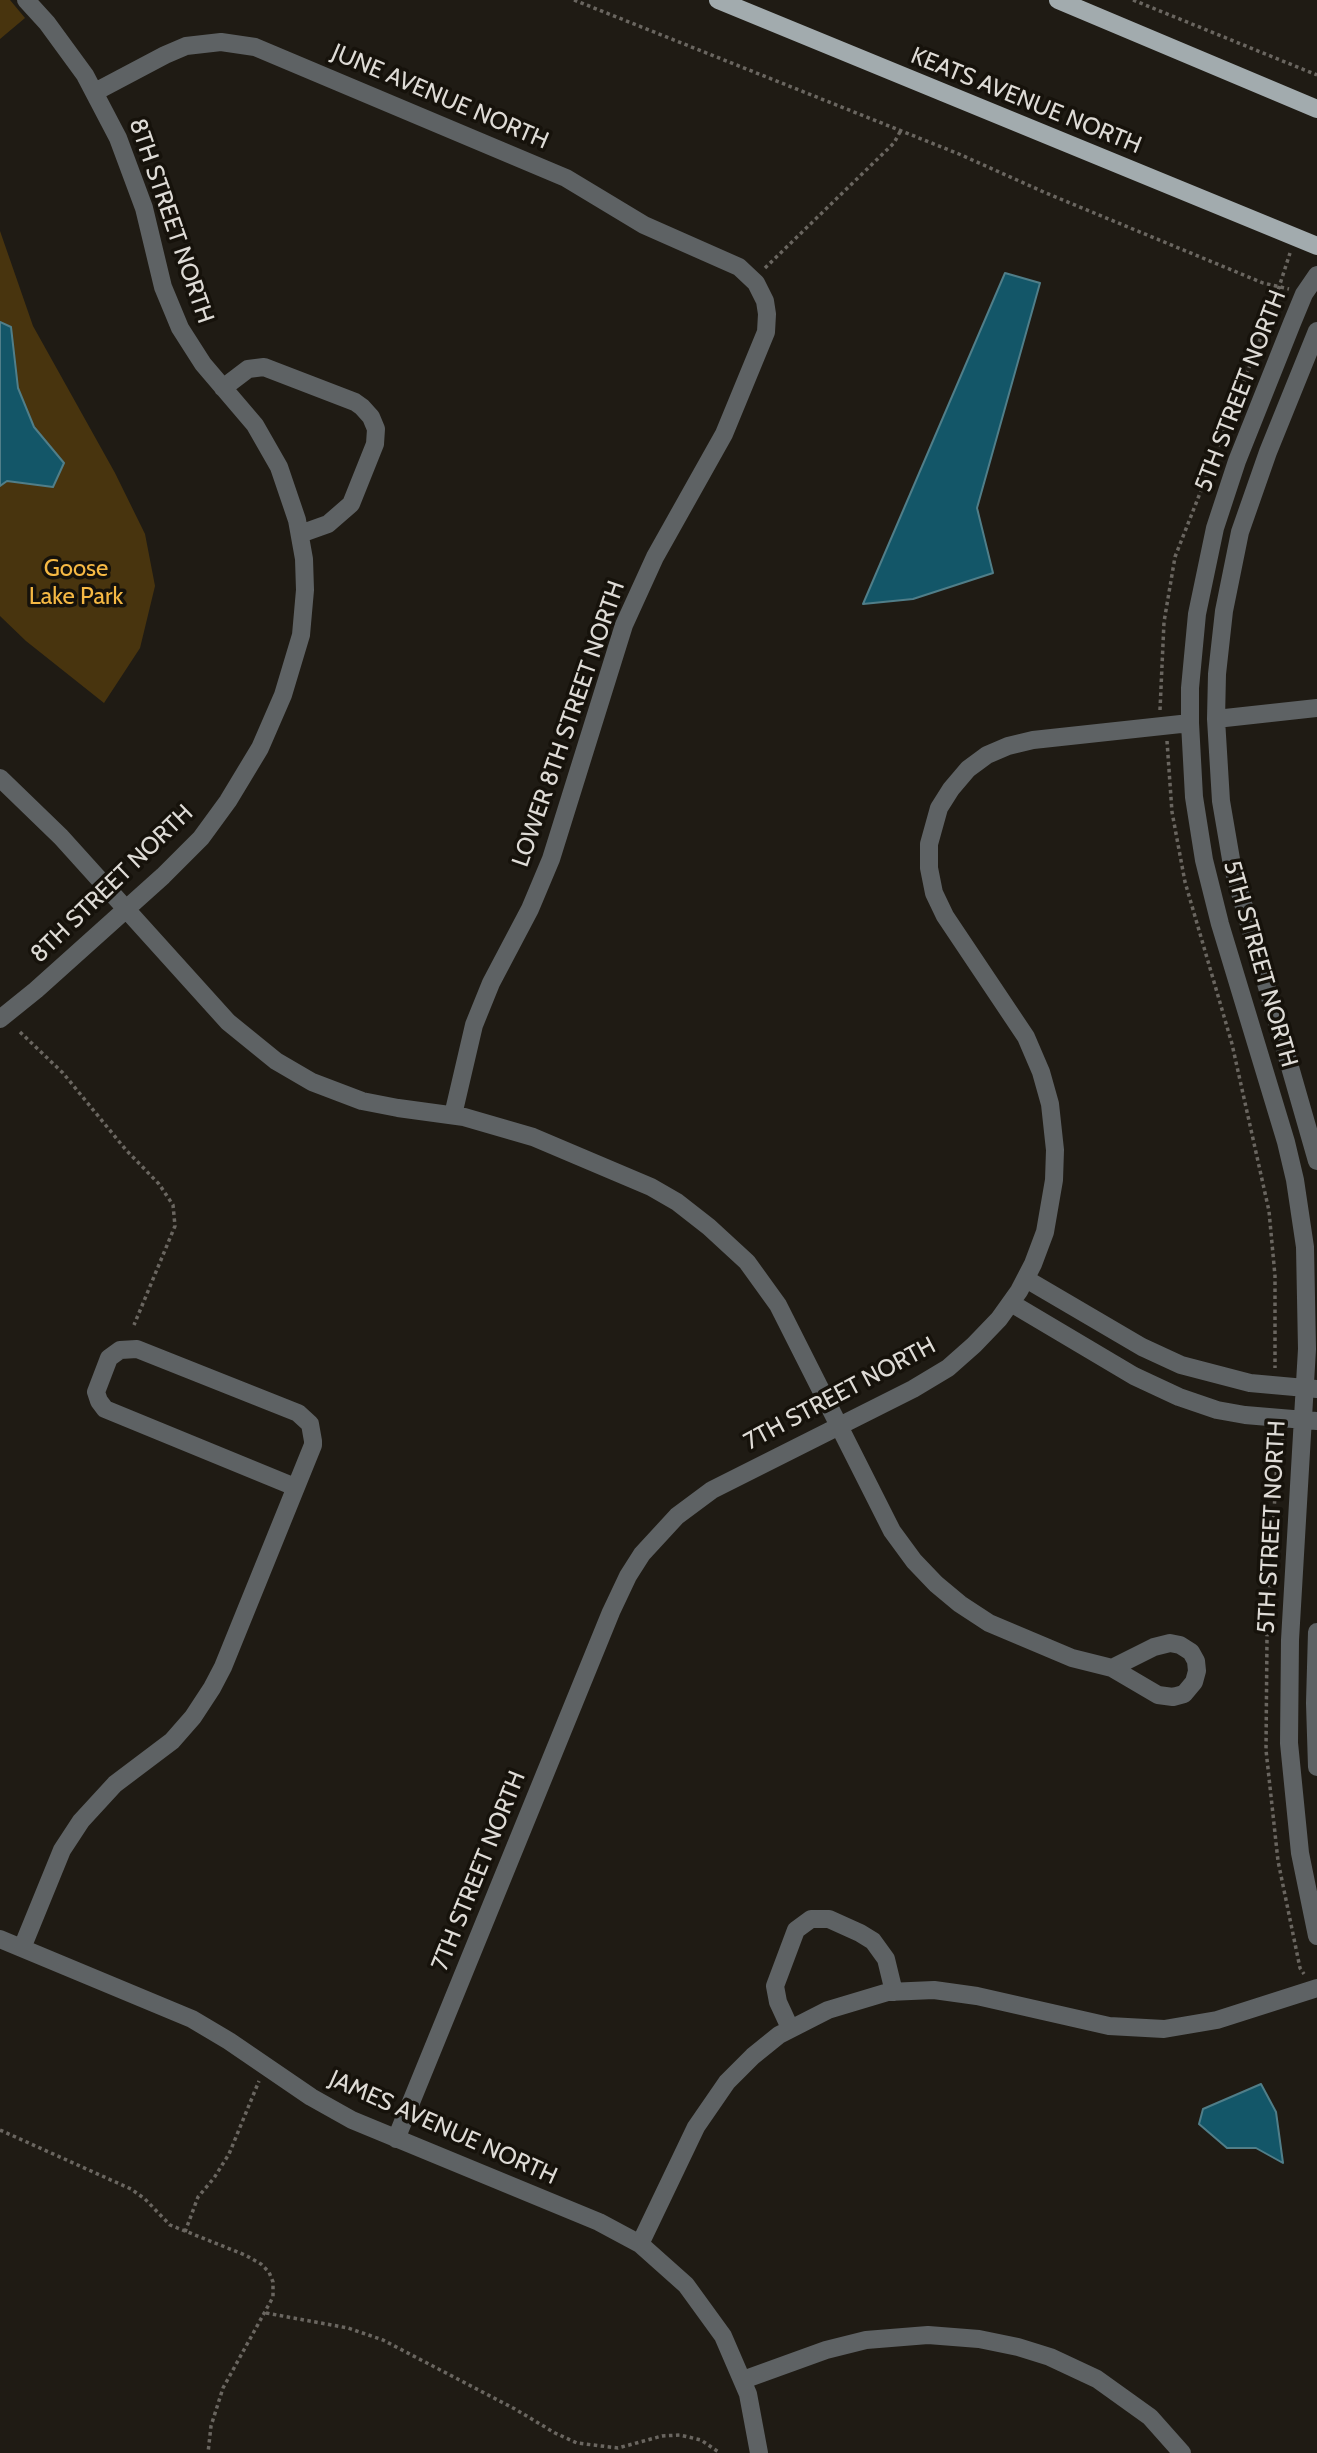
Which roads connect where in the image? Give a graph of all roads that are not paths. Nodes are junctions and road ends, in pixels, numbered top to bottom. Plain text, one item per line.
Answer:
1 (26, 0) edge
2 (718, 0) edge
3 (1058, 0) edge
4 (95, 92) junction
5 (1317, 109) edge
6 (1317, 246) edge
7 (1317, 275) edge
8 (753, 280) joint
9 (1317, 331) edge
10 (223, 387) junction
11 (300, 534) junction
12 (1317, 708) edge
13 (1216, 719) junction
14 (1190, 723) junction
15 (0, 778) edge
16 (127, 910) junction
17 (0, 1019) edge
18 (453, 1115) junction
19 (1317, 1161) edge
20 (1026, 1279) junction
21 (1011, 1303) junction
22 (1311, 1389) edge
23 (1310, 1421) edge
24 (840, 1425) junction
25 (295, 1487) junction
26 (1317, 1632) edge
27 (1112, 1668) dead end
28 (1317, 1767) edge
29 (1317, 1936) edge
30 (0, 1939) edge
31 (22, 1948) junction
32 (1317, 1988) edge
33 (894, 1992) junction
34 (790, 2028) junction
35 (396, 2139) junction
36 (640, 2245) junction
37 (743, 2380) junction
38 (759, 2453) edge
39 (1182, 2453) edge

1 - 4 street, 8TH STREET NORTH
2 - 6 main road, KEATS AVENUE NORTH
3 - 5 main road
4 - 8 street, JUNE AVENUE NORTH
4 - 10 street, 8TH STREET NORTH
7 - 14 street, 5TH STREET NORTH
8 - 18 street, LOWER 8TH STREET NORTH
9 - 13 street, 5TH STREET NORTH
10 - 11 street, 8TH STREET NORTH
10 - 11 street
11 - 16 street, 8TH STREET NORTH
12 - 13 street
13 - 19 street, 5TH STREET NORTH
14 - 20 street, 7TH STREET NORTH
14 - 22 street, 5TH STREET NORTH
15 - 16 street
16 - 17 street, 8TH STREET NORTH
16 - 18 street
18 - 24 street
20 - 21 street, 7TH STREET NORTH
20 - 22 street
21 - 23 street
21 - 24 street, 7TH STREET NORTH
22 - 23 street, 5TH STREET NORTH
23 - 29 street, 5TH STREET NORTH
24 - 27 street
24 - 35 street, 7TH STREET NORTH
25 - 25 street
25 - 31 street
26 - 28 street, 5TH STREET NORTH
30 - 31 street, JAMES AVENUE NORTH
31 - 35 street, JAMES AVENUE NORTH
32 - 33 street
33 - 34 street
33 - 34 street
34 - 36 street
35 - 36 street, JAMES AVENUE NORTH
36 - 37 street, JAMES AVENUE NORTH
37 - 38 street, JAMES AVENUE NORTH
37 - 39 street

